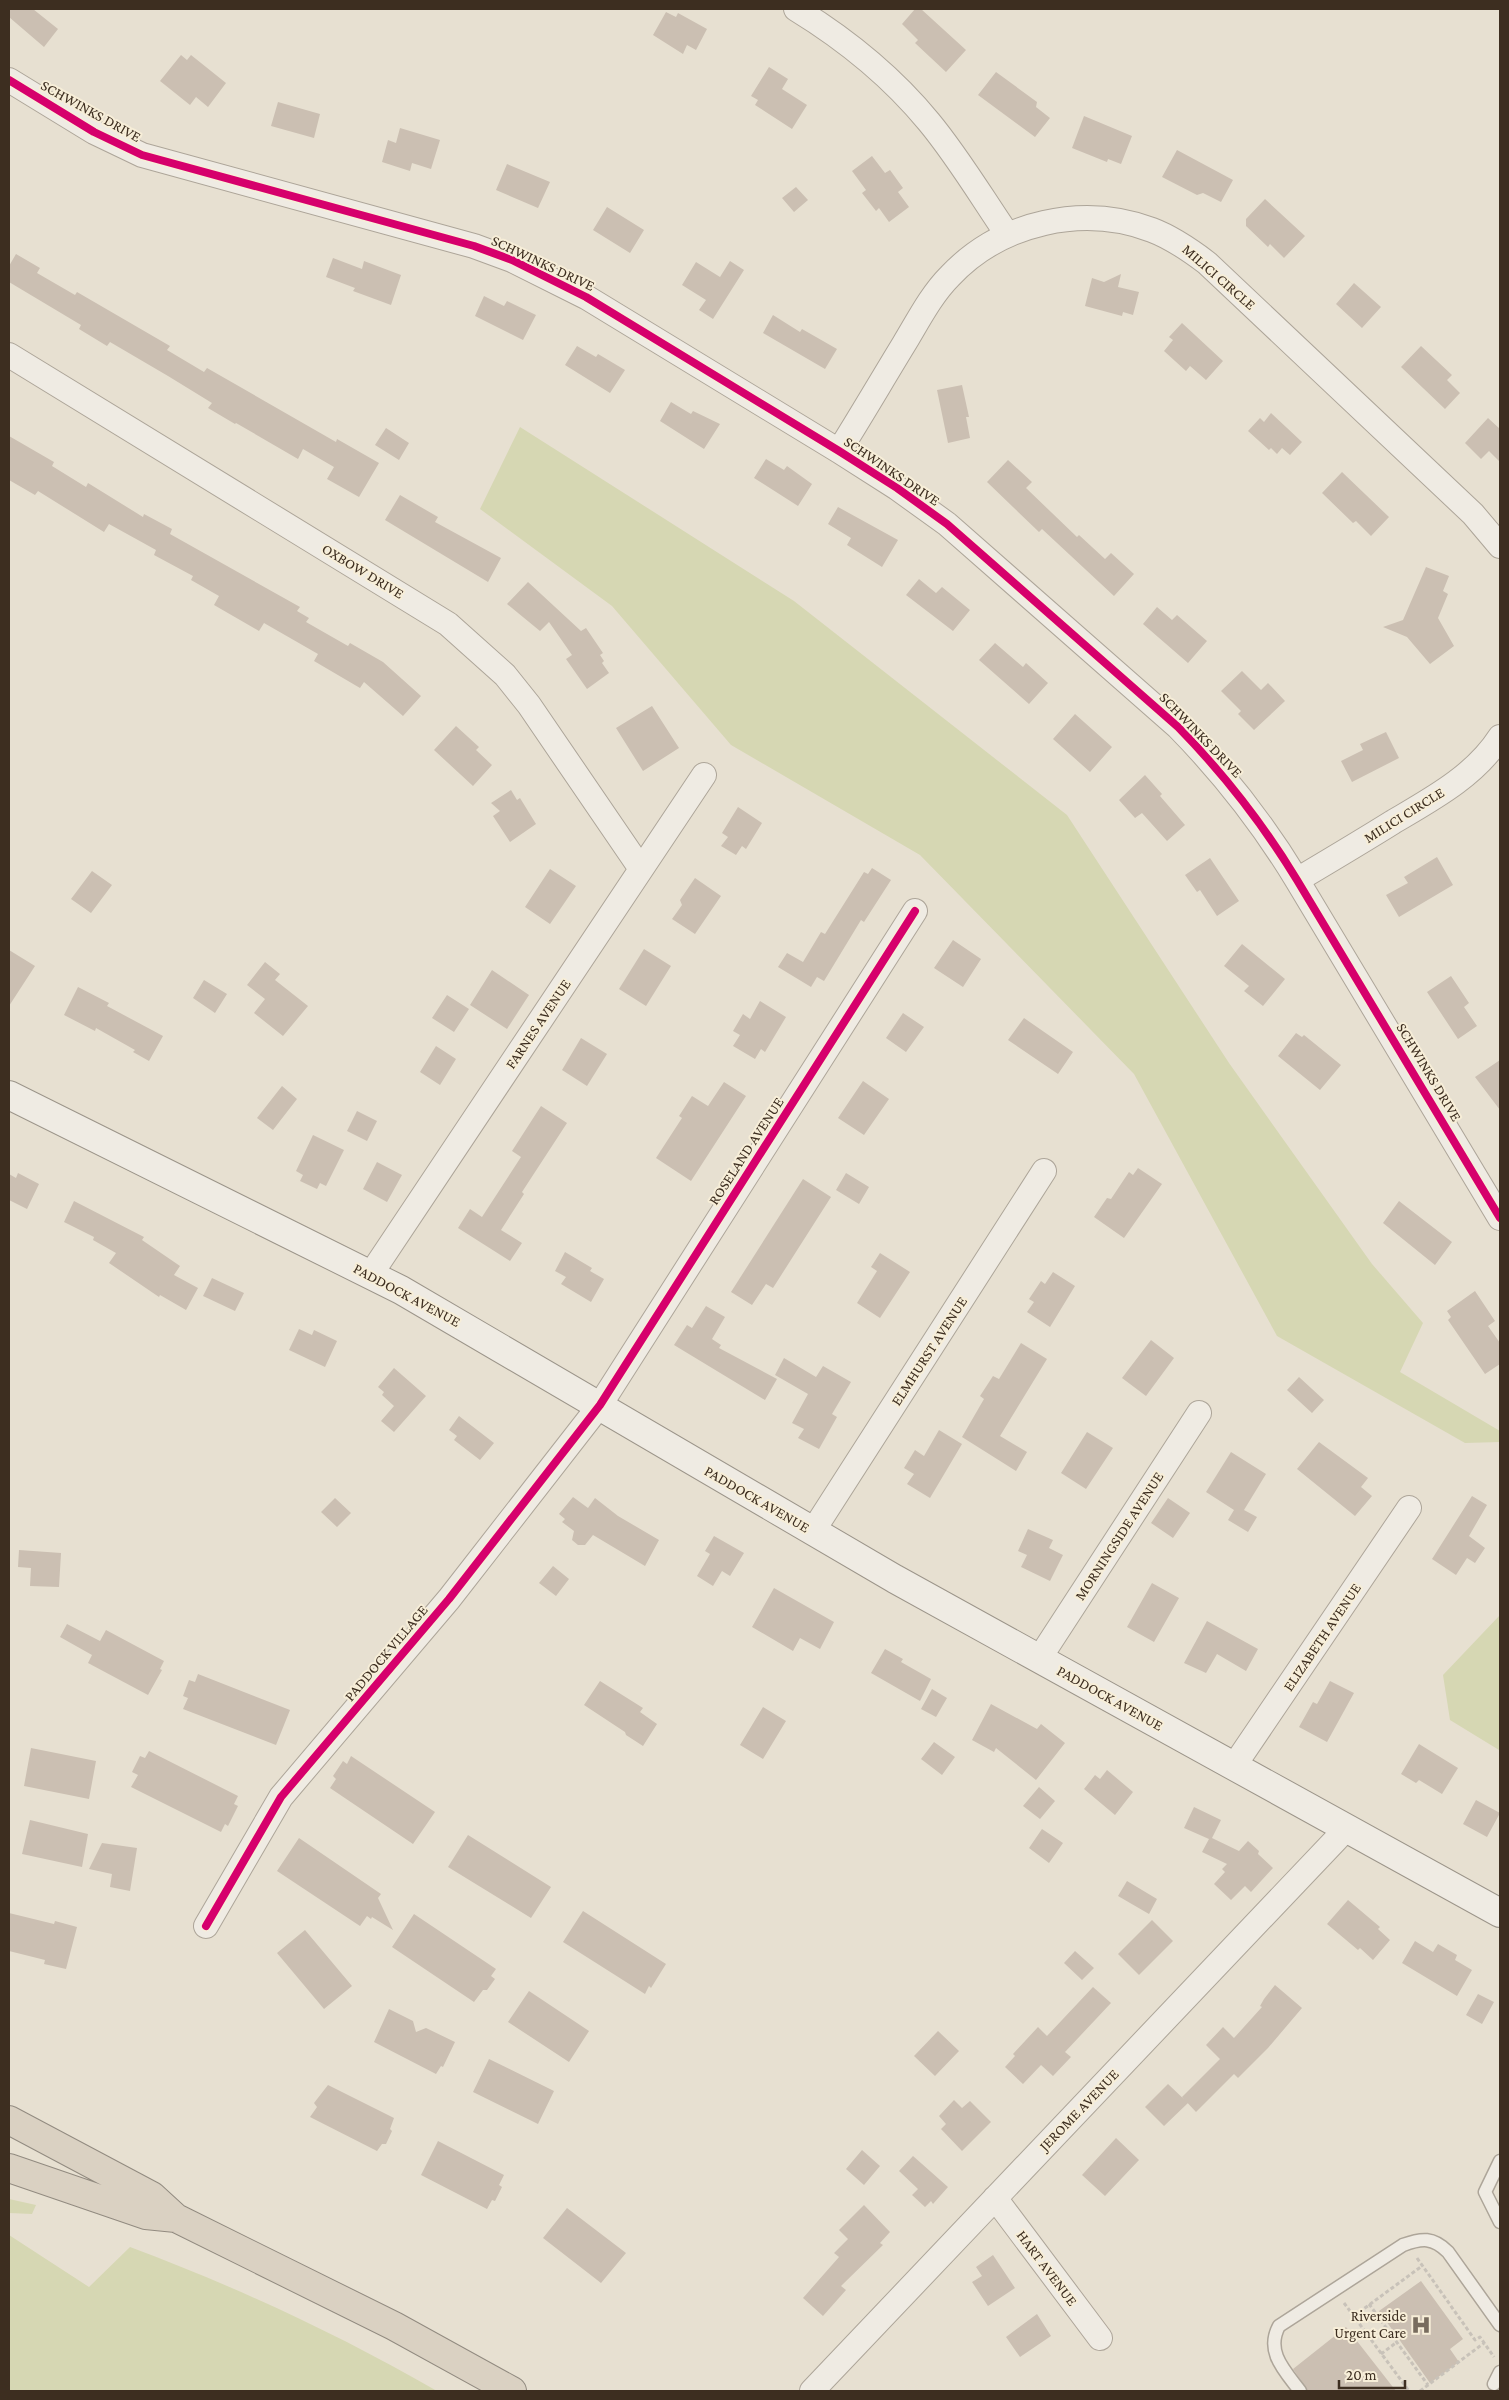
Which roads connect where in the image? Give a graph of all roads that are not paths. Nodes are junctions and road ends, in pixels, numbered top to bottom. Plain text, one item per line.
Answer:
1 (796, 9) edge
2 (9, 80) edge
3 (1006, 234) junction
4 (9, 355) edge
5 (839, 451) junction
6 (1500, 546) edge
7 (1500, 737) edge
8 (704, 775) dead end
9 (641, 869) junction
10 (1297, 880) junction
11 (915, 911) dead end
12 (10, 1097) edge
13 (1044, 1171) dead end
14 (1500, 1218) edge
15 (371, 1274) junction
16 (600, 1405) junction
17 (1199, 1414) dead end
18 (1409, 1508) dead end
19 (813, 1531) junction
20 (1039, 1659) junction
21 (1234, 1766) junction
22 (1347, 1828) junction
23 (1500, 1913) edge
24 (206, 1926) dead end
25 (9, 2120) edge
26 (1500, 2161) edge
27 (9, 2168) edge
28 (994, 2198) junction
29 (176, 2218) junction
30 (1500, 2222) edge
31 (1500, 2325) edge
32 (1100, 2338) dead end
33 (1499, 2366) edge
34 (1494, 2384) dead end
35 (512, 2391) edge
36 (812, 2391) edge
37 (1300, 2391) edge

1 - 3 street
2 - 5 street, SCHWINKS DRIVE
3 - 5 street, MILICI CIRCLE
3 - 6 street, MILICI CIRCLE
4 - 9 street, OXBOW DRIVE
5 - 10 street, SCHWINKS DRIVE
7 - 10 street, MILICI CIRCLE
8 - 9 street, FARNES AVENUE
9 - 15 street, FARNES AVENUE
10 - 14 street, SCHWINKS DRIVE
11 - 16 street, ROSELAND AVENUE
12 - 15 main road, PADDOCK AVENUE
13 - 19 street, ELMHURST AVENUE
15 - 16 main road, PADDOCK AVENUE
16 - 19 main road, PADDOCK AVENUE
16 - 24 street, PADDOCK VILLAGE
17 - 20 street, MORNINGSIDE AVENUE
18 - 21 street, ELIZABETH AVENUE
19 - 20 main road, PADDOCK AVENUE
20 - 21 main road, PADDOCK AVENUE
21 - 22 main road, PADDOCK AVENUE
22 - 23 main road, PADDOCK AVENUE
22 - 28 street, JEROME AVENUE
25 - 29 highway
26 - 30 lane
27 - 29 highway
28 - 32 street, HART AVENUE
28 - 36 street, JEROME AVENUE
29 - 35 highway
31 - 37 lane
33 - 34 lane

